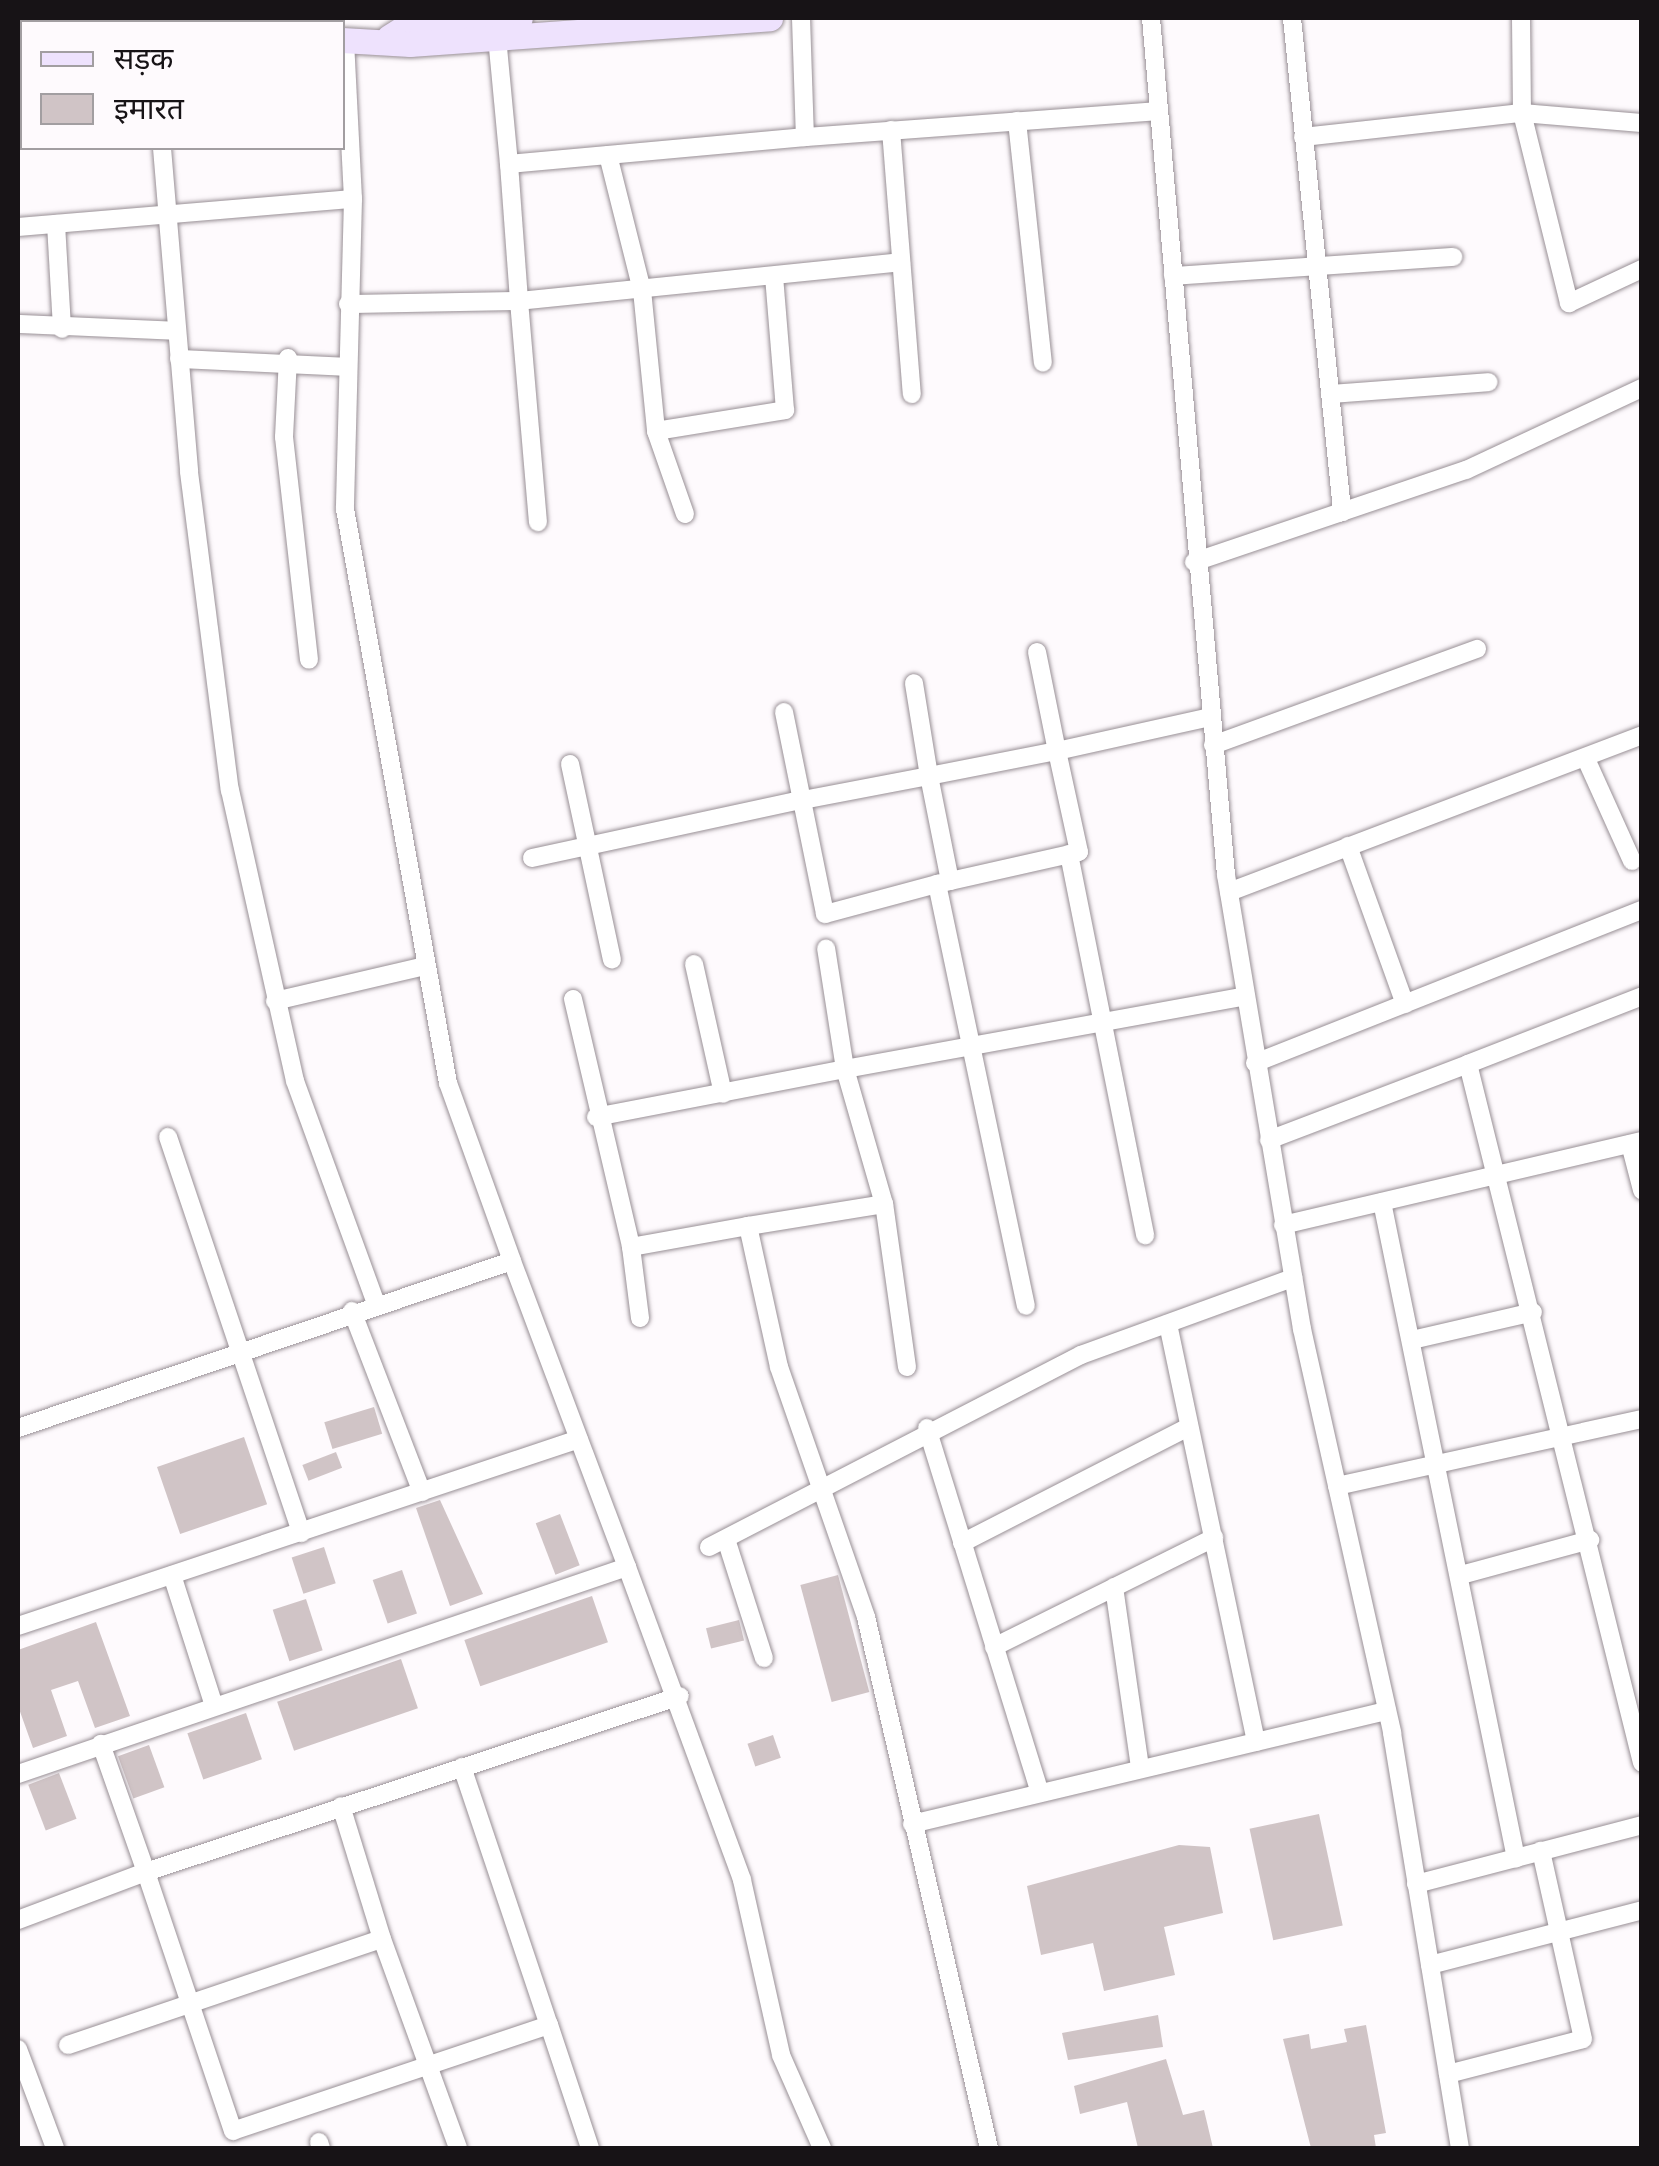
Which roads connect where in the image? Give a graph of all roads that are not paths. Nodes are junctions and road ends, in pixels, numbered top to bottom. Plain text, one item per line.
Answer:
1 (520, 18) edge
2 (770, 18) edge
3 (801, 18) edge
4 (1151, 18) edge
5 (1292, 18) edge
6 (1521, 18) edge
7 (385, 37) junction
8 (497, 37) junction
9 (346, 40) edge
10 (1157, 110) junction
11 (1522, 113) junction
12 (1017, 121) junction
13 (1642, 123) edge
14 (890, 130) junction
15 (806, 136) junction
16 (1303, 136) junction
17 (162, 150) edge
18 (608, 154) junction
19 (509, 164) junction
20 (353, 199) junction
21 (167, 214) junction
22 (56, 224) junction
23 (18, 228) edge
24 (1453, 257) dead end
25 (901, 262) junction
26 (1316, 265) junction
27 (1642, 269) edge
28 (1173, 276) junction
29 (774, 277) junction
30 (642, 290) junction
31 (519, 301) junction
32 (348, 304) junction
33 (18, 324) edge
34 (62, 329) junction
35 (177, 331) junction
36 (288, 358) junction
37 (179, 360) junction
38 (1042, 363) dead end
39 (346, 366) junction
40 (1488, 382) dead end
41 (1642, 388) edge
42 (912, 394) dead end
43 (1330, 394) junction
44 (656, 431) junction
45 (1342, 512) junction
46 (684, 514) dead end
47 (538, 522) dead end
48 (1194, 562) junction
49 (1476, 648) dead end
50 (1037, 652) dead end
51 (308, 660) dead end
52 (914, 683) dead end
53 (784, 712) dead end
54 (1210, 716) junction
55 (1642, 735) edge
56 (1213, 746) junction
57 (1057, 751) junction
58 (1586, 759) junction
59 (570, 764) dead end
60 (928, 776) junction
61 (803, 800) junction
62 (587, 846) junction
63 (1348, 846) junction
64 (1069, 854) junction
65 (532, 858) dead end
66 (1632, 861) dead end
67 (943, 882) junction
68 (1229, 892) junction
69 (1642, 910) edge
70 (826, 948) dead end
71 (612, 960) dead end
72 (694, 964) dead end
73 (426, 966) junction
74 (1245, 996) junction
75 (1642, 996) edge
76 (573, 999) dead end
77 (275, 1001) junction
78 (1405, 1004) junction
79 (1098, 1022) junction
80 (970, 1046) junction
81 (1255, 1063) junction
82 (1468, 1064) junction
83 (845, 1069) junction
84 (723, 1094) junction
85 (596, 1118) junction
86 (168, 1137) dead end
87 (1268, 1140) junction
88 (1636, 1143) edge
89 (1497, 1175) junction
90 (1642, 1190) edge
91 (1382, 1202) junction
92 (884, 1204) junction
93 (1284, 1225) junction
94 (748, 1226) junction
95 (1146, 1236) dead end
96 (630, 1248) junction
97 (512, 1261) junction
98 (1293, 1278) junction
99 (376, 1303) junction
100 (1026, 1306) dead end
101 (352, 1311) junction
102 (1533, 1312) junction
103 (640, 1318) dead end
104 (1168, 1324) junction
105 (1412, 1340) junction
106 (242, 1353) junction
107 (907, 1367) dead end
108 (1642, 1419) edge
109 (1189, 1426) junction
110 (18, 1428) edge
111 (927, 1428) junction
112 (1566, 1438) junction
113 (579, 1439) junction
114 (1440, 1464) junction
115 (1336, 1486) junction
116 (820, 1487) junction
117 (422, 1492) junction
118 (301, 1533) junction
119 (1214, 1538) junction
120 (1590, 1540) junction
121 (962, 1542) junction
122 (627, 1567) junction
123 (172, 1575) junction
124 (1461, 1575) junction
125 (1114, 1587) junction
126 (18, 1626) edge
127 (994, 1647) junction
128 (764, 1658) dead end
129 (680, 1696) junction
130 (214, 1706) junction
131 (1387, 1712) junction
132 (1256, 1742) junction
133 (102, 1744) junction
134 (1642, 1763) edge
135 (462, 1767) junction
136 (1140, 1768) junction
137 (18, 1774) edge
138 (1040, 1792) junction
139 (341, 1806) junction
140 (912, 1824) junction
141 (1642, 1825) edge
142 (1540, 1851) junction
143 (1516, 1858) junction
144 (146, 1872) junction
145 (1416, 1884) junction
146 (1642, 1910) edge
147 (18, 1920) edge
148 (1558, 1930) junction
149 (382, 1940) junction
150 (1430, 1965) junction
151 (190, 2004) junction
152 (548, 2025) junction
153 (68, 2045) dead end
154 (18, 2049) edge
155 (428, 2069) junction
156 (1448, 2074) junction
157 (236, 2140) edge
158 (56, 2148) edge
159 (458, 2148) edge
160 (590, 2148) edge
161 (822, 2148) edge
162 (989, 2148) edge
163 (1460, 2148) edge

1 - 7 main road
2 - 8 main road
3 - 15 street
4 - 10 street
5 - 16 street
6 - 11 street
7 - 8 main road
7 - 9 main road
8 - 19 street
9 - 20 street
10 - 12 street
10 - 28 street
11 - 13 street
11 - 16 street
11 - 27 street
12 - 14 street
12 - 38 street
14 - 15 street
14 - 25 street
15 - 18 street
16 - 26 street
17 - 21 street
18 - 19 street
18 - 30 street
19 - 31 street
20 - 21 street
20 - 32 street
21 - 22 street
21 - 35 street
22 - 23 street
22 - 34 street
24 - 26 street
25 - 29 street
25 - 42 street
26 - 28 street
26 - 43 street
28 - 48 street
29 - 30 street
29 - 44 street
30 - 31 street
30 - 44 street
31 - 32 street
31 - 47 street
32 - 39 street
33 - 34 street
34 - 35 street
35 - 37 street
36 - 37 street
36 - 39 street
36 - 51 street
37 - 77 street
39 - 73 street
40 - 43 street
41 - 45 street
43 - 45 street
44 - 46 street
45 - 48 street
48 - 54 street
49 - 56 street
50 - 57 street
52 - 60 street
53 - 61 street
54 - 56 street
54 - 57 street
55 - 58 street
56 - 68 street
57 - 60 street
57 - 64 street
58 - 63 street
58 - 66 street
59 - 62 street
60 - 61 street
60 - 67 street
61 - 62 street
61 - 67 street
62 - 65 street
62 - 71 street
63 - 68 street
63 - 78 street
64 - 67 street
64 - 79 street
67 - 80 street
68 - 74 street
69 - 78 street
70 - 83 street
72 - 84 street
73 - 77 street
73 - 97 street
74 - 79 street
74 - 81 street
75 - 82 street
76 - 85 street
77 - 99 street
78 - 81 street
79 - 80 street
79 - 95 street
80 - 83 street
80 - 100 street
81 - 87 street
82 - 87 street
82 - 89 street
83 - 84 street
83 - 92 street
84 - 85 street
85 - 96 street
86 - 106 street
87 - 93 street
88 - 89 street
88 - 90 street
89 - 91 street
89 - 102 street
91 - 93 street
91 - 105 street
92 - 94 street
92 - 107 street
93 - 98 street
94 - 96 street
94 - 116 street
96 - 103 street
97 - 99 street
97 - 113 street
98 - 104 street
98 - 115 street
99 - 101 street
101 - 106 street
101 - 117 street
102 - 105 street
102 - 112 street
104 - 109 street
104 - 111 street
105 - 114 street
106 - 110 street
106 - 118 street
108 - 112 street
109 - 119 street
109 - 121 street
111 - 116 street
111 - 121 street
112 - 114 street
112 - 120 street
113 - 117 street
113 - 122 street
114 - 115 street
114 - 124 street
115 - 131 street
116 - 128 street
116 - 140 street
117 - 118 street
118 - 123 street
119 - 125 street
119 - 132 street
120 - 124 street
120 - 134 street
121 - 127 street
122 - 129 street
122 - 130 street
123 - 126 street
123 - 130 street
124 - 143 street
125 - 127 street
125 - 136 street
127 - 138 street
129 - 135 street
129 - 161 street
130 - 133 street
131 - 132 street
131 - 145 street
132 - 136 street
133 - 137 street
133 - 144 street
135 - 139 street
135 - 152 street
136 - 138 street
138 - 140 street
139 - 144 street
139 - 149 street
140 - 162 street
141 - 142 street
142 - 143 street
142 - 148 street
143 - 145 street
144 - 147 street
144 - 151 street
145 - 150 street
146 - 148 street
148 - 150 street
148 - 156 street
149 - 151 street
149 - 155 street
150 - 156 street
151 - 153 street
151 - 157 street
152 - 155 street
152 - 160 street
154 - 158 street
155 - 157 street
155 - 159 street
156 - 163 street

